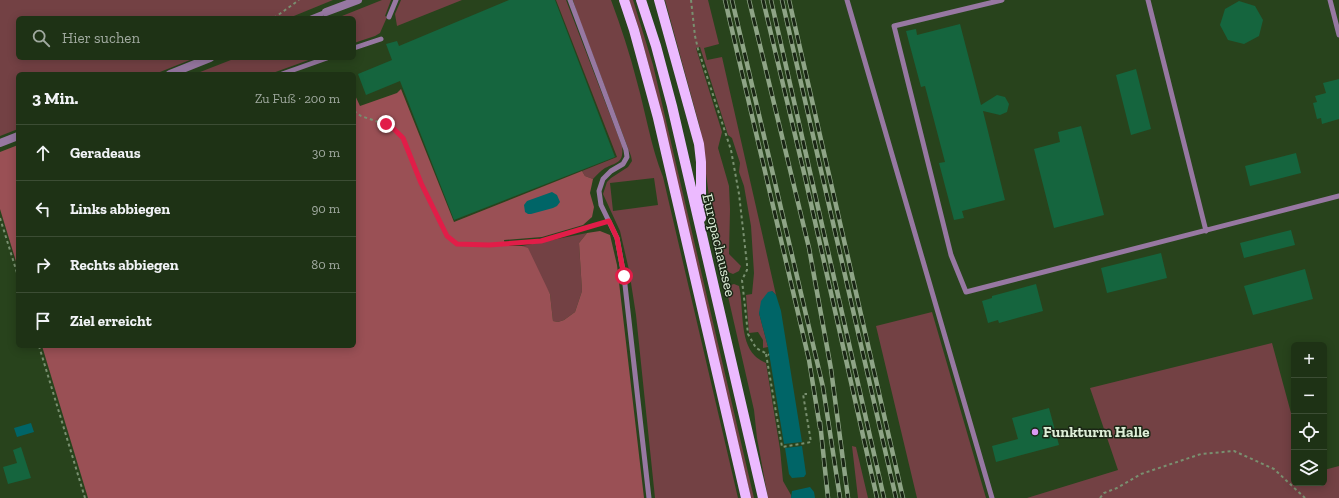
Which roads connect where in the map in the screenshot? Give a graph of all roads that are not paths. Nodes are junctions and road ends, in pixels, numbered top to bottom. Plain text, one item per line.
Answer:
1 (358, 0) edge
2 (396, 0) edge
3 (570, 0) edge
4 (624, 0) edge
5 (641, 0) edge
6 (659, 0) edge
7 (847, 0) edge
8 (1002, 0) edge
9 (1148, 0) edge
10 (1330, 0) edge
11 (326, 12) joint
12 (316, 16) edge
13 (389, 17) dead end
14 (1339, 35) edge
15 (381, 39) dead end
16 (356, 47) edge
17 (205, 60) edge
18 (321, 60) edge
19 (175, 72) edge
20 (288, 72) edge
21 (16, 137) edge
22 (0, 143) edge
23 (1339, 196) edge
24 (1206, 231) junction
25 (702, 238) junction
26 (649, 498) edge
27 (746, 498) edge
28 (763, 498) edge
29 (992, 498) edge

1 - 11 street
2 - 13 lane
3 - 26 lane
4 - 27 main road, Europachaussee
5 - 25 main road, Europachaussee
6 - 25 main road
7 - 29 lane
8 - 24 lane
9 - 24 lane
10 - 14 lane
11 - 12 lane
15 - 16 lane
17 - 19 street
18 - 20 lane
21 - 22 street
23 - 24 lane
25 - 28 main road, Europachaussee

